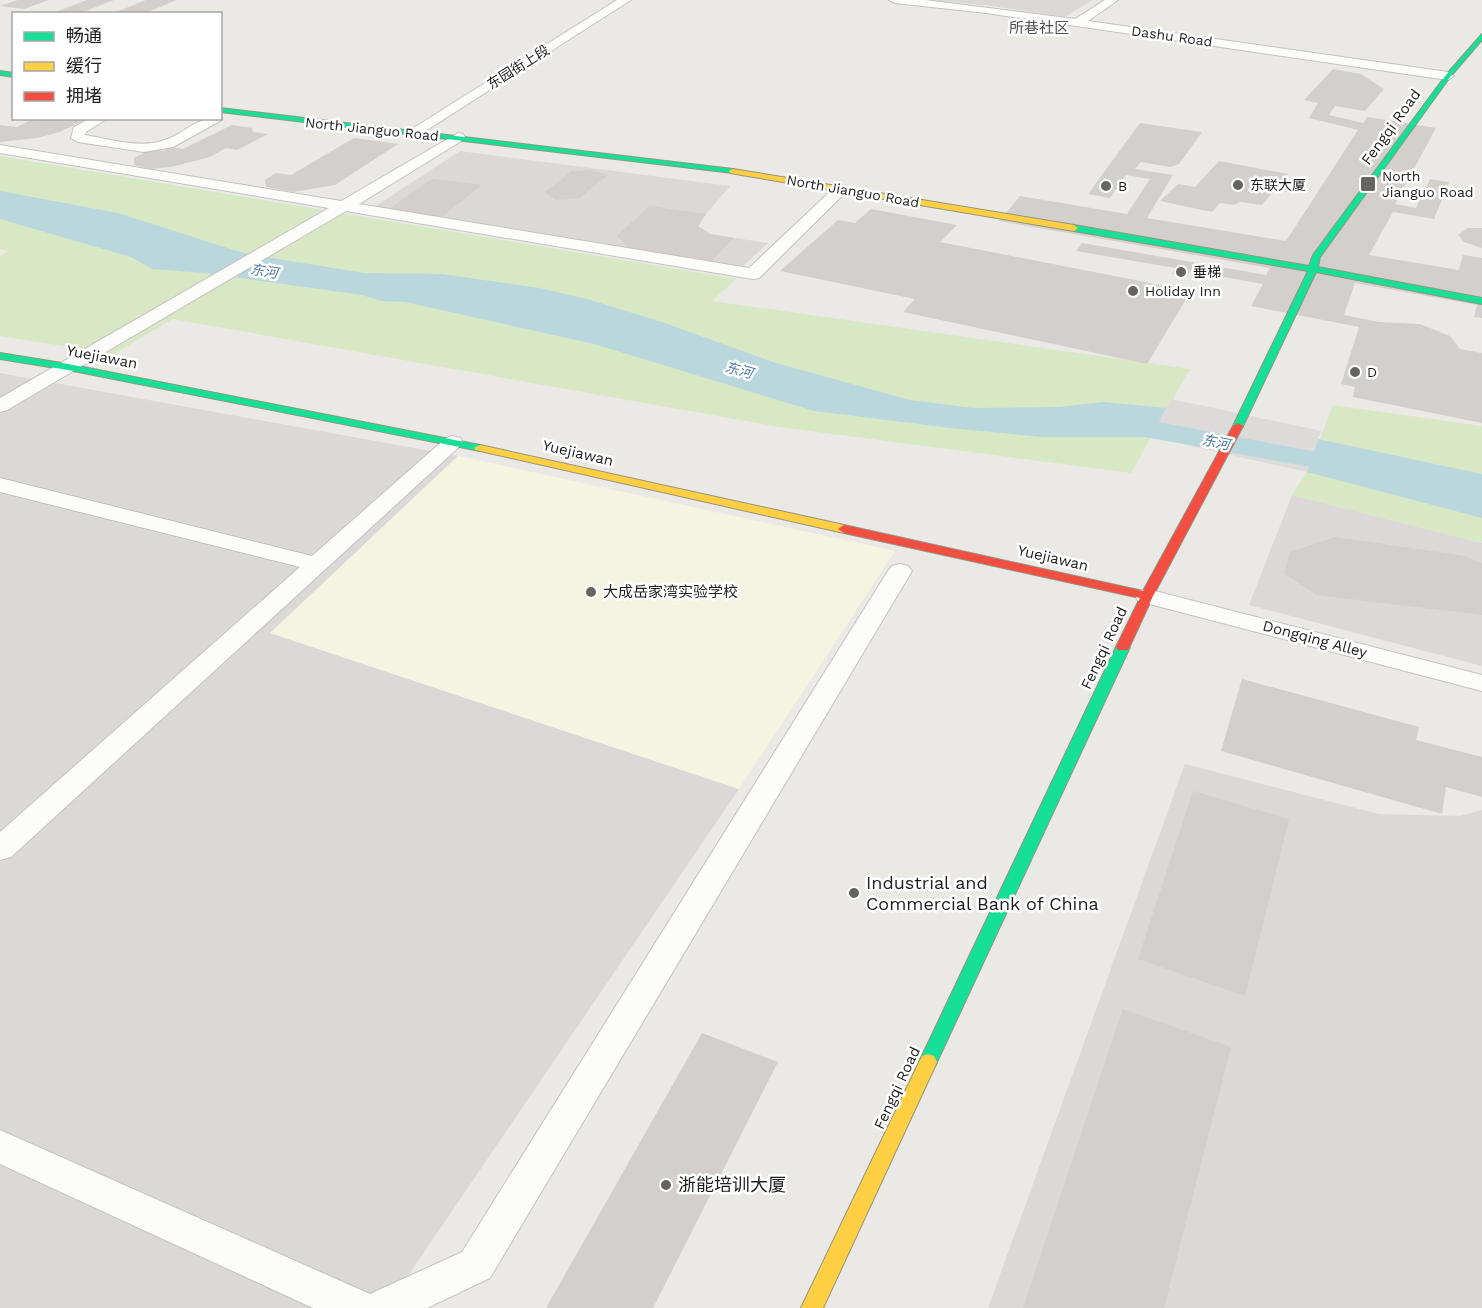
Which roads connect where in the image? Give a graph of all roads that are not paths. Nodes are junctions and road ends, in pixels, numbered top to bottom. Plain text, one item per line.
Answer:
1 (625, 0) edge
2 (895, 0) edge
3 (1112, 0) edge
4 (1077, 23) junction
5 (1480, 41) edge
6 (1448, 76) junction
7 (223, 109) edge
8 (98, 120) edge
9 (211, 120) edge
10 (424, 125) junction
11 (411, 134) junction
12 (458, 137) junction
13 (0, 149) edge
14 (841, 189) junction
15 (344, 207) junction
16 (1314, 263) junction
17 (1482, 287) edge
18 (1482, 301) edge
19 (0, 356) edge
20 (68, 367) junction
21 (0, 406) edge
22 (453, 442) junction
23 (0, 485) edge
24 (317, 564) junction
25 (900, 571) dead end
26 (1147, 596) junction
27 (1482, 683) edge
28 (0, 849) edge
29 (0, 1146) edge
30 (357, 1308) edge
31 (383, 1308) edge
32 (812, 1308) edge

1 - 10 street, 东园街上段
2 - 4 street, Dashu Road
3 - 4 street
4 - 6 street, Dashu Road
5 - 6 main road, Fengqi Road
6 - 16 main road, Fengqi Road
7 - 10 main road, North Jianguo Road
7 - 11 main road, North Jianguo Road
8 - 9 street
10 - 11 street, 东园街上段
10 - 16 main road, North Jianguo Road
11 - 12 main road, North Jianguo Road
12 - 14 main road, North Jianguo Road
12 - 15 street
13 - 15 street
14 - 15 street
14 - 16 main road, North Jianguo Road
15 - 20 street
16 - 17 main road, North Jianguo Road
16 - 18 main road, North Jianguo Road
16 - 26 main road, Fengqi Road
19 - 20 main road, Yuejiawan
20 - 21 street
20 - 22 main road, Yuejiawan
22 - 24 street
22 - 26 main road, Yuejiawan
23 - 24 street
24 - 28 street
25 - 31 street
26 - 27 street, Dongqing Alley
26 - 32 main road, Fengqi Road
29 - 30 street

